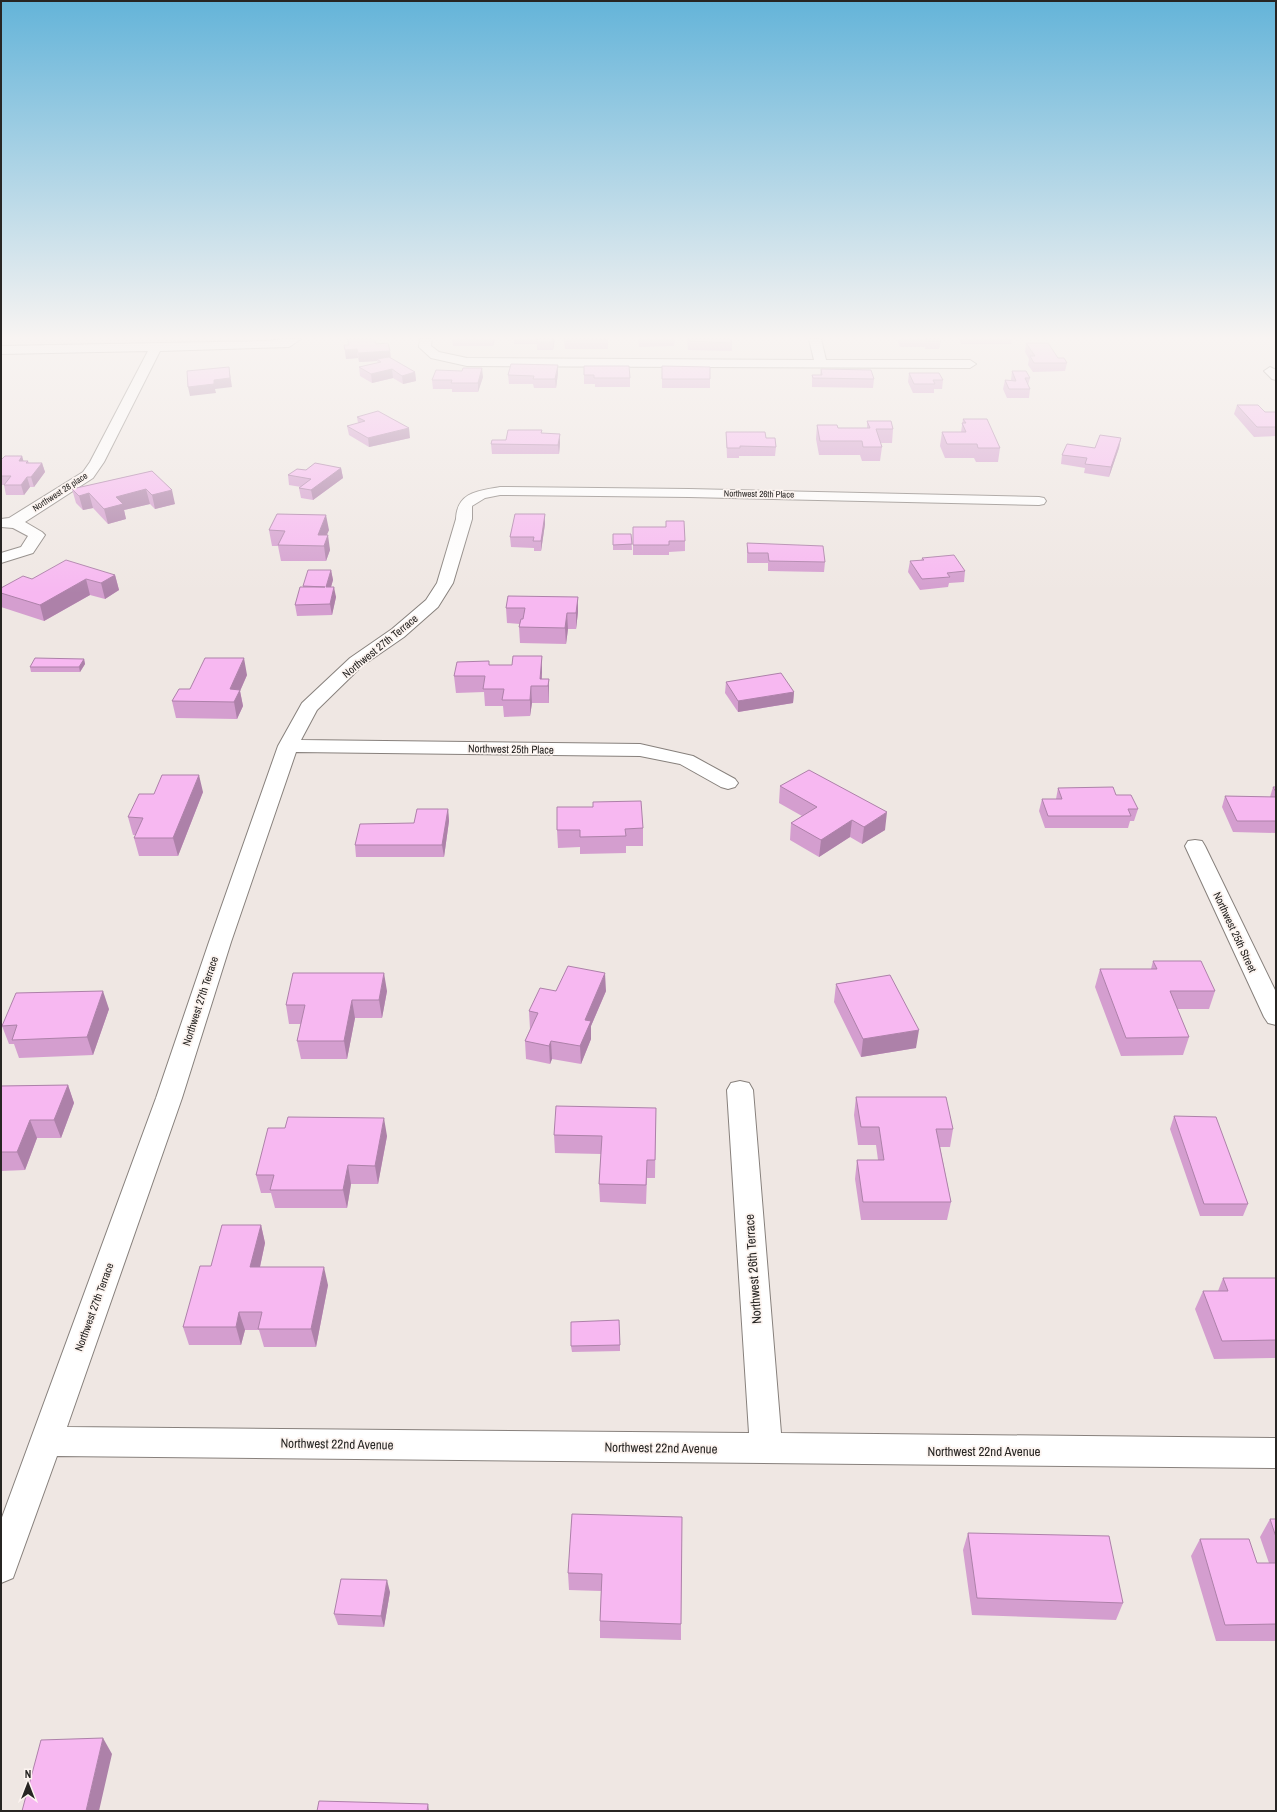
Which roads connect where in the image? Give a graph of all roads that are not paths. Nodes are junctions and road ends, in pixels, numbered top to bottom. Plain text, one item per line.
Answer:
1 (117, 424) edge
2 (480, 495) joint
3 (1039, 501) dead end
4 (7, 523) edge
5 (1, 558) edge
6 (288, 746) junction
7 (728, 783) dead end
8 (1195, 846) dead end
9 (1276, 1017) edge
10 (740, 1090) dead end
11 (45, 1440) junction
12 (766, 1449) junction
13 (1276, 1454) edge
14 (1, 1566) edge

1 - 4 street, Northwest 28 place
2 - 3 street, Northwest 26th Place
2 - 6 street, Northwest 27th Terrace
4 - 5 street
6 - 7 street, Northwest 25th Place
6 - 11 street, Northwest 27th Terrace
8 - 9 street, Northwest 25th Street
10 - 12 street, Northwest 26th Terrace
11 - 12 street, Northwest 22nd Avenue
11 - 14 street, Northwest 27th Terrace
12 - 13 street, Northwest 22nd Avenue

